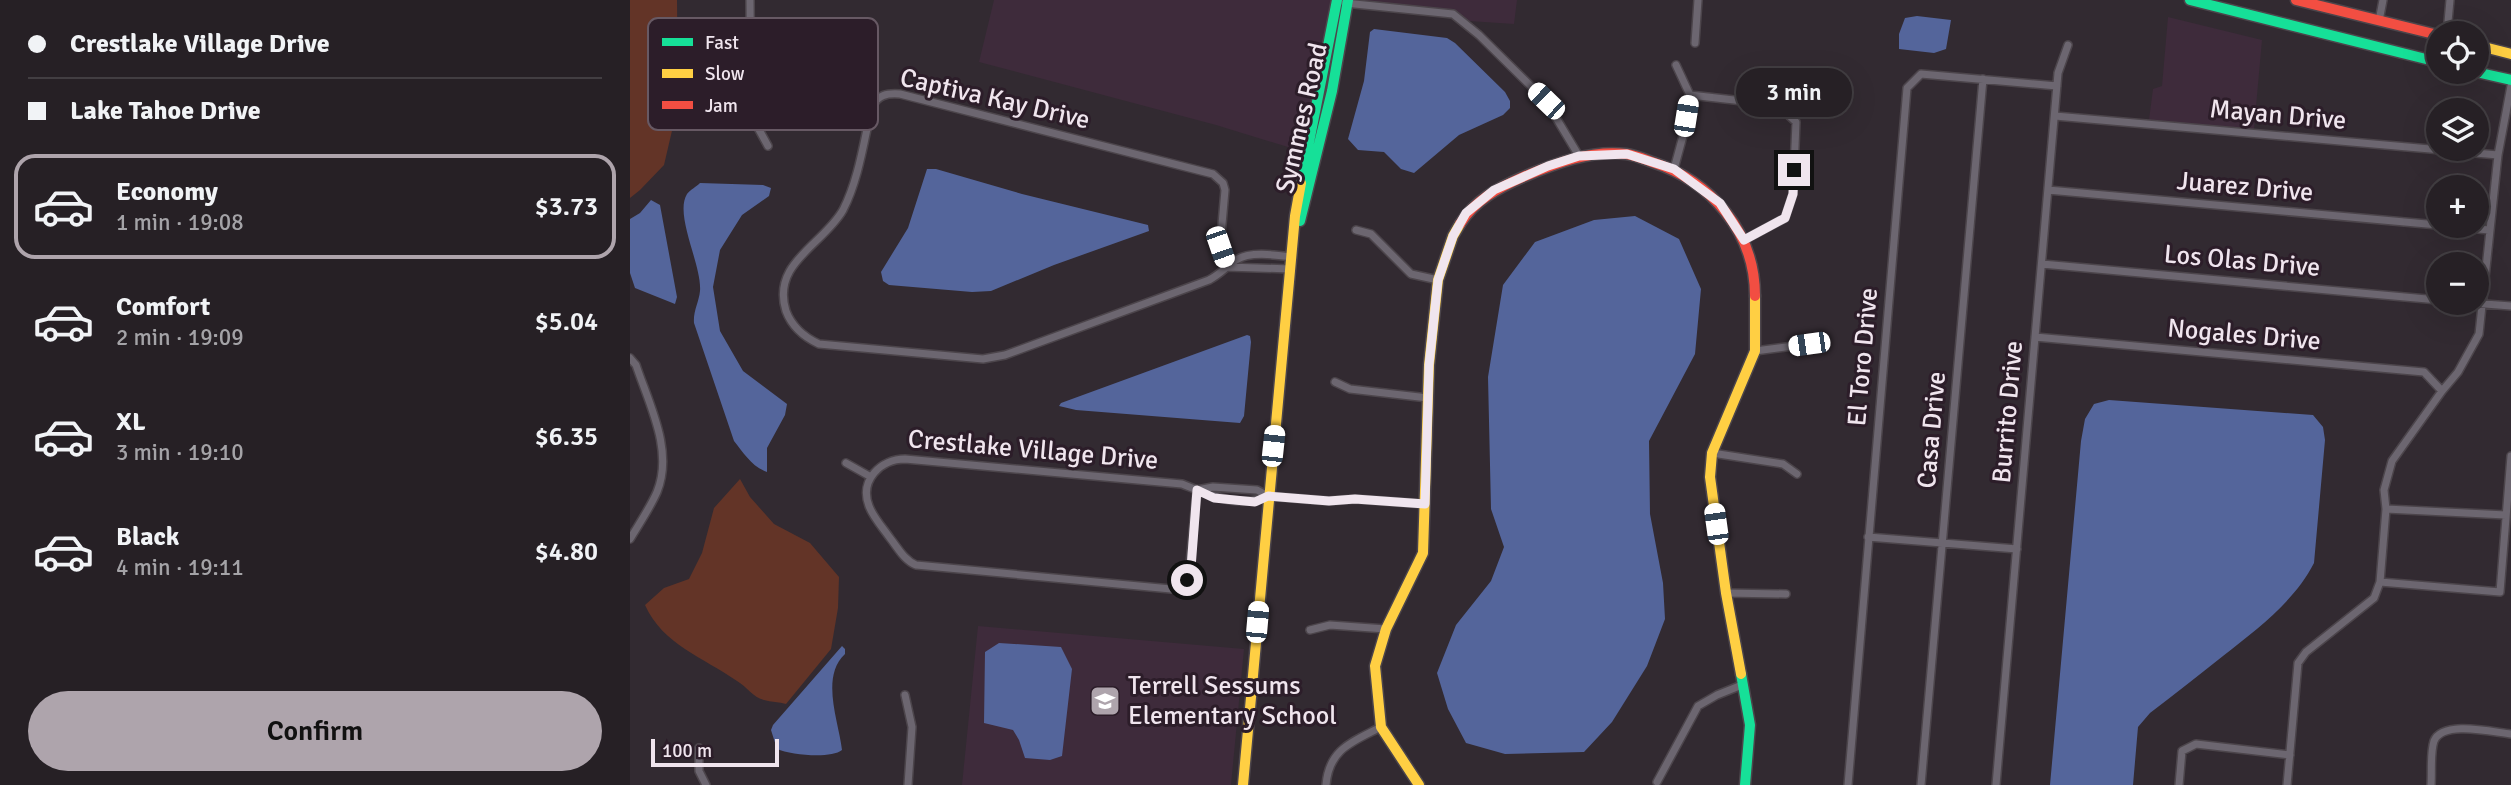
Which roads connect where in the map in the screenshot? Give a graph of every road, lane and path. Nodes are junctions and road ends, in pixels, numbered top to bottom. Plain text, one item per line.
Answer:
1 (750, 0) edge
2 (1698, 0) edge
3 (2190, 0) edge
4 (2296, 0) edge
5 (2383, 0) edge
6 (2450, 0) edge
7 (1342, 1) edge
8 (750, 18) edge
9 (2379, 20) junction
10 (2448, 21) edge
11 (2426, 32) edge
12 (1695, 43) dead end
13 (2068, 45) dead end
14 (2489, 48) edge
15 (2511, 54) edge
16 (2426, 59) edge
17 (1676, 65) dead end
18 (2489, 75) edge
19 (1983, 79) junction
20 (2511, 80) edge
21 (2057, 86) junction
22 (2511, 86) edge
23 (1690, 95) junction
24 (878, 97) edge
25 (2055, 116) junction
26 (759, 130) edge
27 (866, 130) edge
28 (768, 146) dead end
29 (2498, 155) junction
30 (1579, 156) junction
31 (1674, 169) junction
32 (2048, 190) junction
33 (2426, 224) edge
34 (1356, 230) dead end
35 (2489, 230) edge
36 (1744, 240) junction
37 (1292, 257) junction
38 (2042, 264) junction
39 (1227, 267) junction
40 (1290, 269) junction
41 (1438, 280) junction
42 (2426, 299) edge
43 (2489, 304) edge
44 (2511, 306) edge
45 (2481, 315) edge
46 (2035, 337) junction
47 (1809, 344) dead end
48 (1755, 351) junction
49 (630, 358) edge
50 (1335, 382) dead end
51 (2442, 391) junction
52 (1428, 398) junction
53 (1712, 453) junction
54 (2511, 456) edge
55 (846, 463) dead end
56 (1797, 474) dead end
57 (871, 477) junction
58 (1197, 490) junction
59 (1268, 496) junction
60 (1425, 504) junction
61 (2386, 509) junction
62 (2506, 515) junction
63 (1868, 537) junction
64 (630, 539) edge
65 (1943, 543) junction
66 (2017, 549) junction
67 (2380, 582) junction
68 (1726, 593) junction
69 (1786, 594) dead end
70 (1386, 629) junction
71 (1310, 630) dead end
72 (1742, 685) junction
73 (905, 695) dead end
74 (1381, 727) junction
75 (2511, 734) edge
76 (699, 748) dead end
77 (2290, 755) junction
78 (1657, 782) dead end
79 (706, 785) edge
80 (908, 785) edge
81 (1243, 785) edge
82 (1326, 785) edge
83 (1419, 785) edge
84 (1745, 785) edge
85 (1848, 785) edge
86 (1921, 785) edge
87 (1996, 785) edge
88 (2179, 785) edge
89 (2287, 785) edge
90 (2431, 785) edge

1 - 8 street
2 - 12 street
3 - 16 street
4 - 9 street
5 - 9 street
6 - 10 street
7 - 30 street
7 - 37 street, Symmes Road
9 - 11 street
13 - 21 street, Burrito Drive
14 - 15 street
17 - 23 street
18 - 20 street
19 - 21 street, El Toro Drive
19 - 63 street, El Toro Drive
19 - 65 street, Casa Drive
21 - 25 street, Burrito Drive
22 - 29 street
23 - 31 street
23 - 36 street
24 - 39 street, Captiva Kay Drive
25 - 29 street, Mayan Drive
25 - 32 street, Burrito Drive
26 - 28 street
27 - 39 street, Captiva Kay Drive
29 - 35 street
30 - 31 street
30 - 41 street
31 - 36 street
32 - 33 street, Juarez Drive
32 - 38 street, Burrito Drive
34 - 41 street
36 - 48 street
37 - 39 street, Captiva Kay Drive
37 - 40 street, Symmes Road
38 - 42 street, Los Olas Drive
38 - 46 street, Burrito Drive
39 - 40 street
40 - 59 street, Symmes Road
41 - 52 street
43 - 44 street
45 - 51 street
46 - 51 street, Nogales Drive
46 - 66 street, Burrito Drive
47 - 48 street
48 - 53 street
49 - 64 street
50 - 52 street
51 - 61 street
52 - 60 street
53 - 56 street
53 - 68 street
54 - 62 street
55 - 57 street
57 - 58 street, Crestlake Village Drive
57 - 58 street
58 - 59 street, Crestlake Village Drive
59 - 60 street, Crestlake Village Drive
59 - 81 street, Symmes Road
60 - 70 street
61 - 62 street
61 - 67 street
62 - 67 street
63 - 65 street
63 - 85 street, El Toro Drive
65 - 66 street
65 - 86 street, Casa Drive
66 - 87 street, Burrito Drive
67 - 77 street
68 - 69 street
68 - 72 street
70 - 71 street
70 - 74 street
72 - 78 street
72 - 84 street
73 - 80 street
74 - 82 street
74 - 83 street
75 - 90 street
76 - 79 street
77 - 88 street
77 - 89 street

